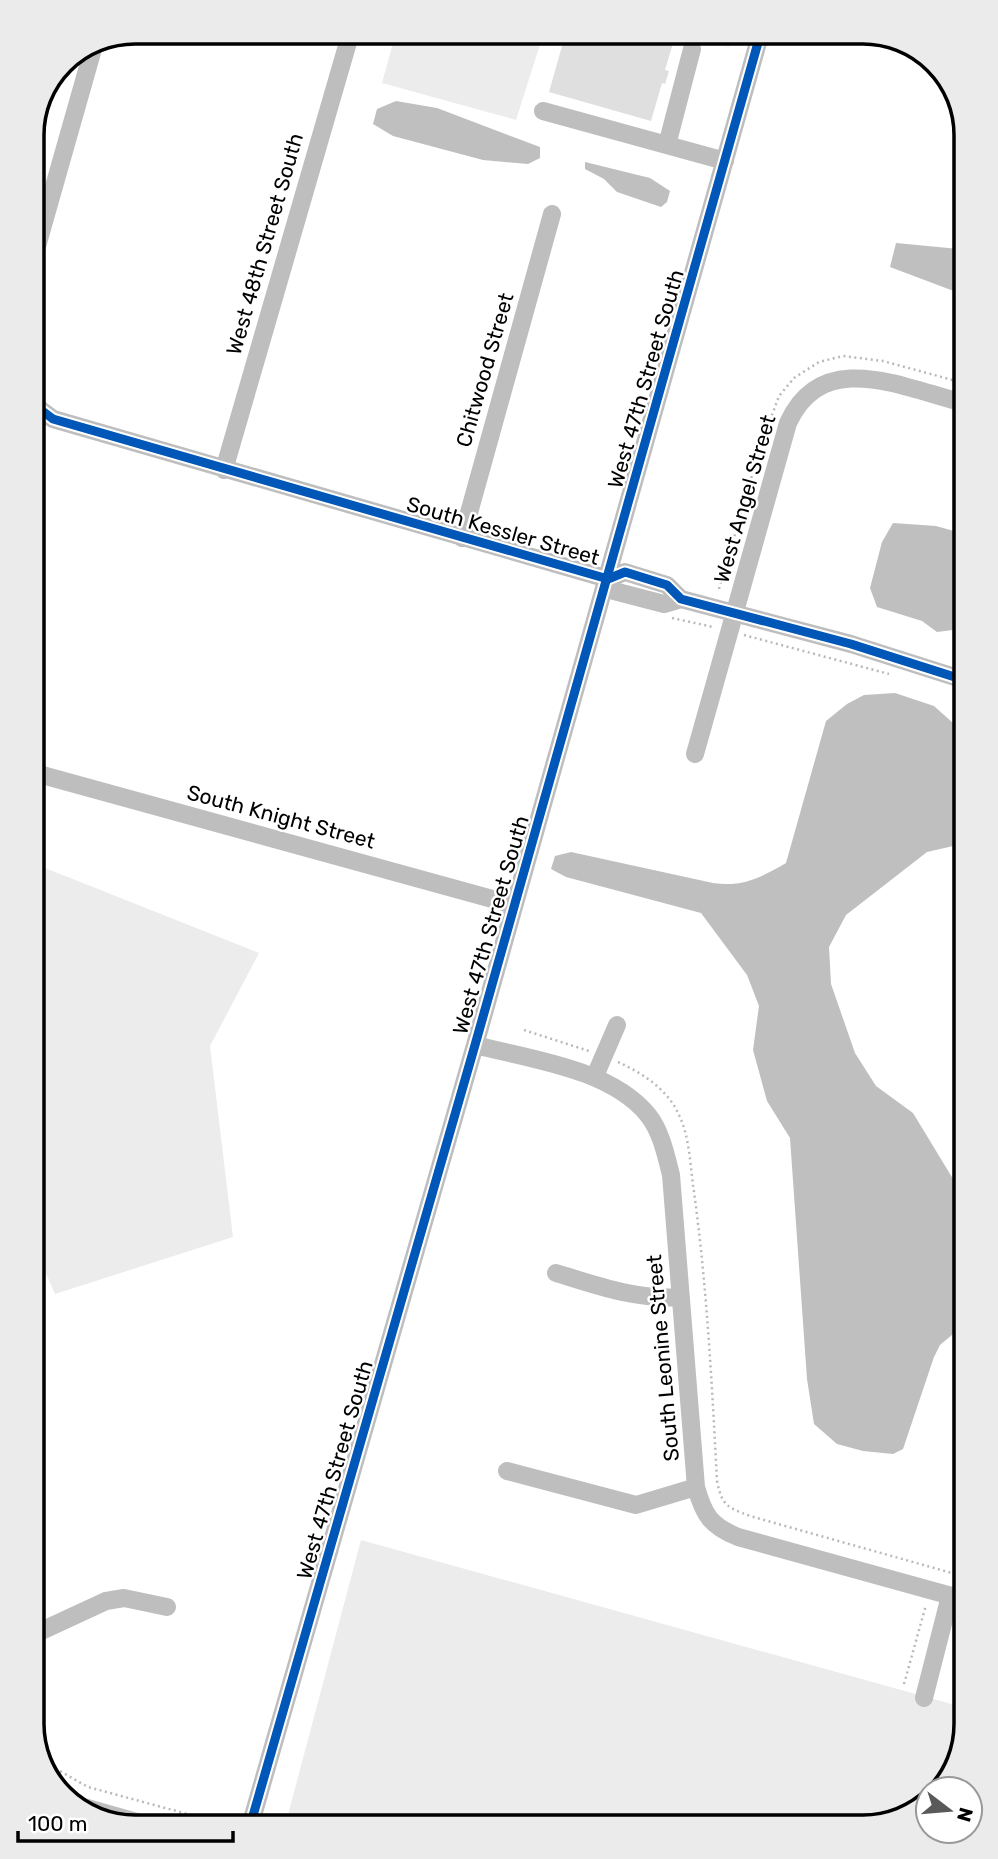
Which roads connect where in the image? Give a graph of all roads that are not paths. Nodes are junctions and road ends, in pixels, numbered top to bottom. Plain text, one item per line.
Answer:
1 (348, 44) edge
2 (758, 44) edge
3 (692, 49) dead end
4 (91, 55) edge
5 (542, 111) dead end
6 (667, 145) junction
7 (725, 161) junction
8 (552, 214) dead end
9 (44, 222) edge
10 (954, 400) edge
11 (44, 412) edge
12 (224, 470) junction
13 (462, 538) junction
14 (608, 579) junction
15 (736, 613) junction
16 (954, 677) edge
17 (695, 754) dead end
18 (44, 775) edge
19 (514, 905) junction
20 (617, 1025) dead end
21 (475, 1045) junction
22 (595, 1076) junction
23 (556, 1273) dead end
24 (681, 1297) junction
25 (507, 1471) dead end
26 (696, 1488) junction
27 (954, 1597) edge
28 (167, 1607) dead end
29 (954, 1610) edge
30 (44, 1630) edge
31 (924, 1698) dead end
32 (253, 1815) edge

1 - 12 street, West 48th Street South
2 - 7 street, West 47th Street South
3 - 6 street
4 - 9 street
5 - 6 street
6 - 7 street
7 - 14 street, West 47th Street South
8 - 13 street, Chitwood Street
10 - 15 street, West Angel Street
11 - 12 street, South Kessler Street
12 - 13 street, South Kessler Street
13 - 14 street, South Kessler Street
14 - 15 street, South Kessler Street
14 - 19 street, West 47th Street South
15 - 16 street, South Kessler Street
15 - 17 street, West Angel Street
18 - 19 street, South Knight Street
19 - 21 street, West 47th Street South
20 - 22 street
21 - 22 street, South Leonine Street
21 - 32 street, West 47th Street South
22 - 24 street, South Leonine Street
23 - 24 street
24 - 26 street, South Leonine Street
25 - 26 street
26 - 27 street, South Leonine Street
28 - 30 street
29 - 31 street

